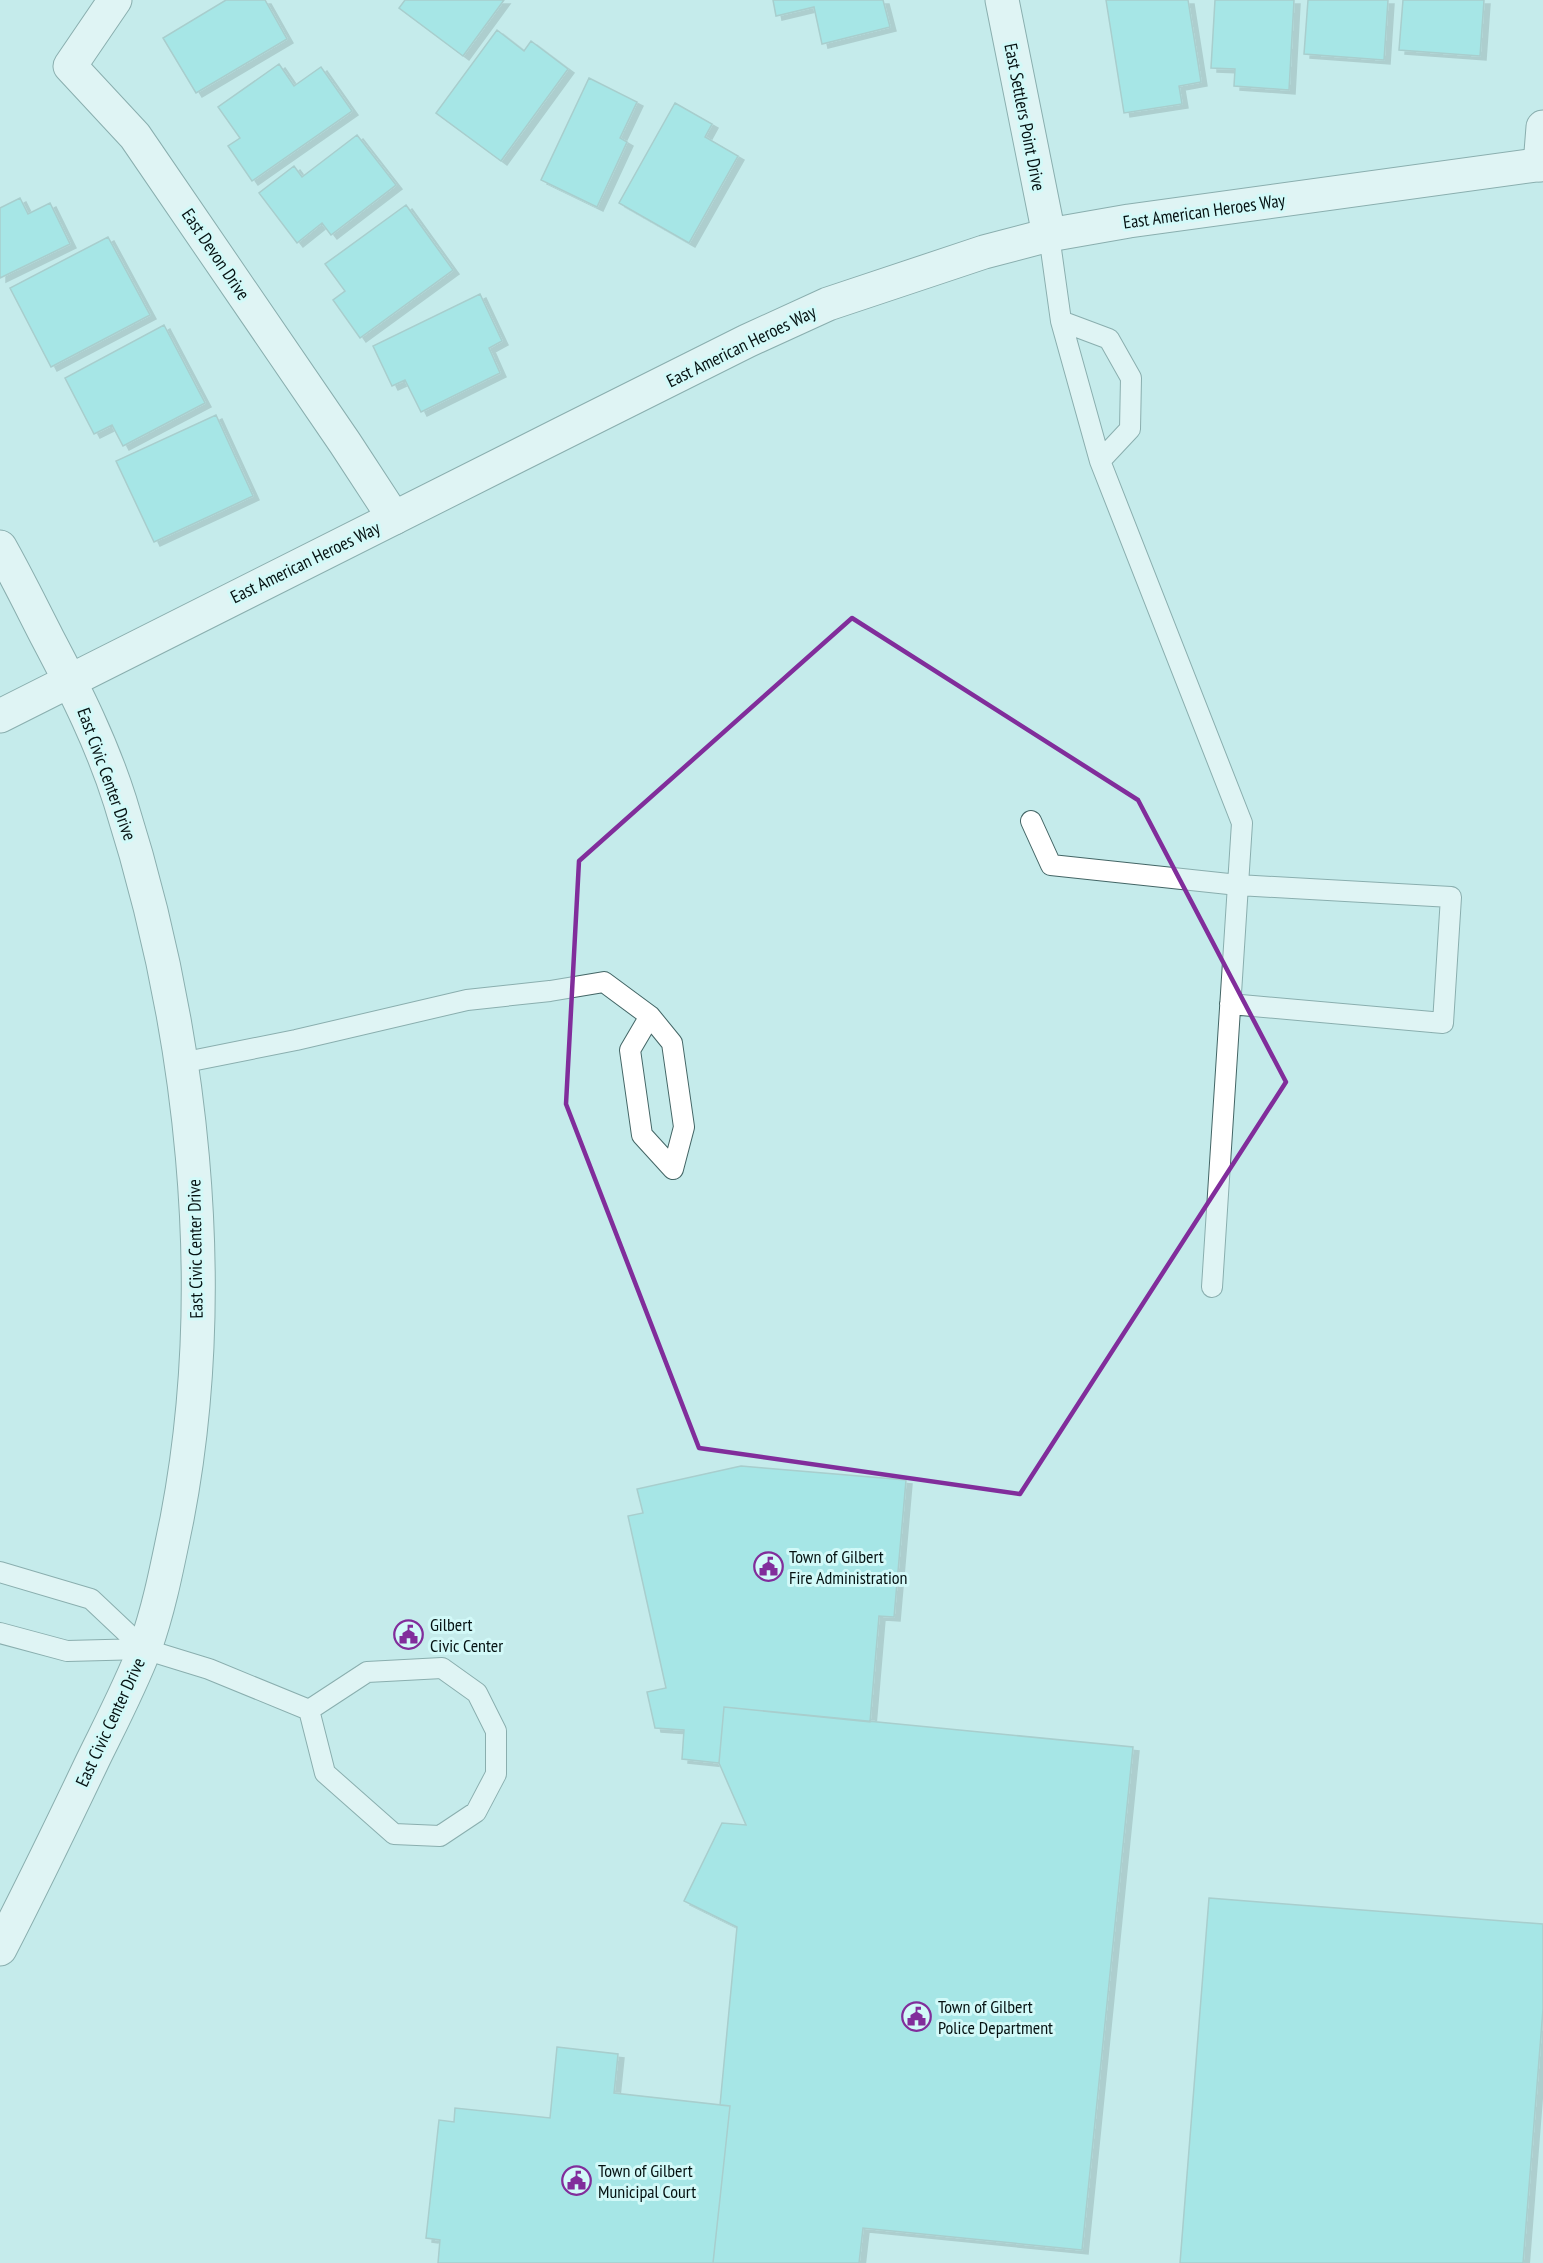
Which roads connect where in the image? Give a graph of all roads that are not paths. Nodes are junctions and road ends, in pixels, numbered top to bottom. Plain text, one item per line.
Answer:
1 (115, 0) edge
2 (1002, 0) edge
3 (1543, 127) edge
4 (1541, 164) edge
5 (1049, 235) junction
6 (1061, 321) junction
7 (1100, 461) junction
8 (394, 518) junction
9 (0, 547) edge
10 (71, 681) junction
11 (0, 716) edge
12 (1031, 821) dead end
13 (1238, 885) junction
14 (1230, 1004) junction
15 (650, 1017) junction
16 (181, 1063) junction
17 (1212, 1287) dead end
18 (0, 1572) edge
19 (0, 1633) edge
20 (144, 1649) junction
21 (309, 1710) junction
22 (0, 1949) edge

1 - 8 street, East Devon Drive
2 - 5 street, East Settlers Point Drive
3 - 4 street
4 - 5 street, East American Heroes Way
5 - 6 lane
5 - 8 street, East American Heroes Way
6 - 7 lane
6 - 7 lane
7 - 13 lane
8 - 10 street, East American Heroes Way
9 - 10 street, East Civic Center Drive
10 - 11 street, East American Heroes Way
10 - 16 street, East Civic Center Drive
12 - 13 lane
13 - 14 lane
13 - 14 lane
14 - 17 lane
15 - 15 lane
15 - 16 lane
16 - 20 street, East Civic Center Drive
18 - 20 lane
19 - 20 lane
20 - 21 lane
20 - 22 street, East Civic Center Drive
21 - 21 lane

